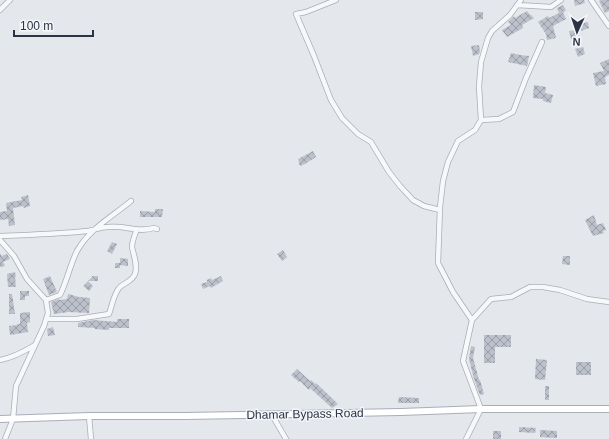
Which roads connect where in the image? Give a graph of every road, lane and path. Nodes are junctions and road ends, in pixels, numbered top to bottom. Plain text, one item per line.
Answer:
1 (10, 0) edge
2 (336, 0) edge
3 (521, 0) edge
4 (561, 0) edge
5 (591, 0) edge
6 (517, 5) junction
7 (0, 10) edge
8 (609, 26) edge
9 (542, 42) dead end
10 (481, 120) junction
11 (131, 201) dead end
12 (440, 210) junction
13 (95, 229) junction
14 (137, 229) junction
15 (157, 229) dead end
16 (0, 236) edge
17 (0, 240) edge
18 (46, 300) junction
19 (609, 302) edge
20 (46, 319) junction
21 (472, 320) junction
22 (36, 345) junction
23 (0, 360) edge
24 (481, 409) junction
25 (609, 409) edge
26 (272, 415) junction
27 (89, 416) junction
28 (0, 419) edge
29 (12, 419) junction
30 (6, 439) edge
31 (91, 439) edge
32 (286, 439) edge
33 (466, 439) edge

1 - 7 street
2 - 12 street
3 - 6 street
4 - 6 street
5 - 8 street
6 - 10 street
9 - 10 street
10 - 12 street
11 - 13 street
12 - 21 street
13 - 14 street
13 - 16 street
13 - 18 street
14 - 15 street
14 - 20 street
17 - 18 street
18 - 20 street
19 - 21 street
20 - 22 street
21 - 24 street
22 - 23 street
22 - 29 street
24 - 25 main road, Dhamar Bypass Road
24 - 26 main road, Dhamar Bypass Road
24 - 33 street
26 - 27 main road, Dhamar Bypass Road
26 - 32 street
27 - 29 main road, Dhamar Bypass Road
27 - 31 street
28 - 29 main road, Dhamar Bypass Road
29 - 30 street

